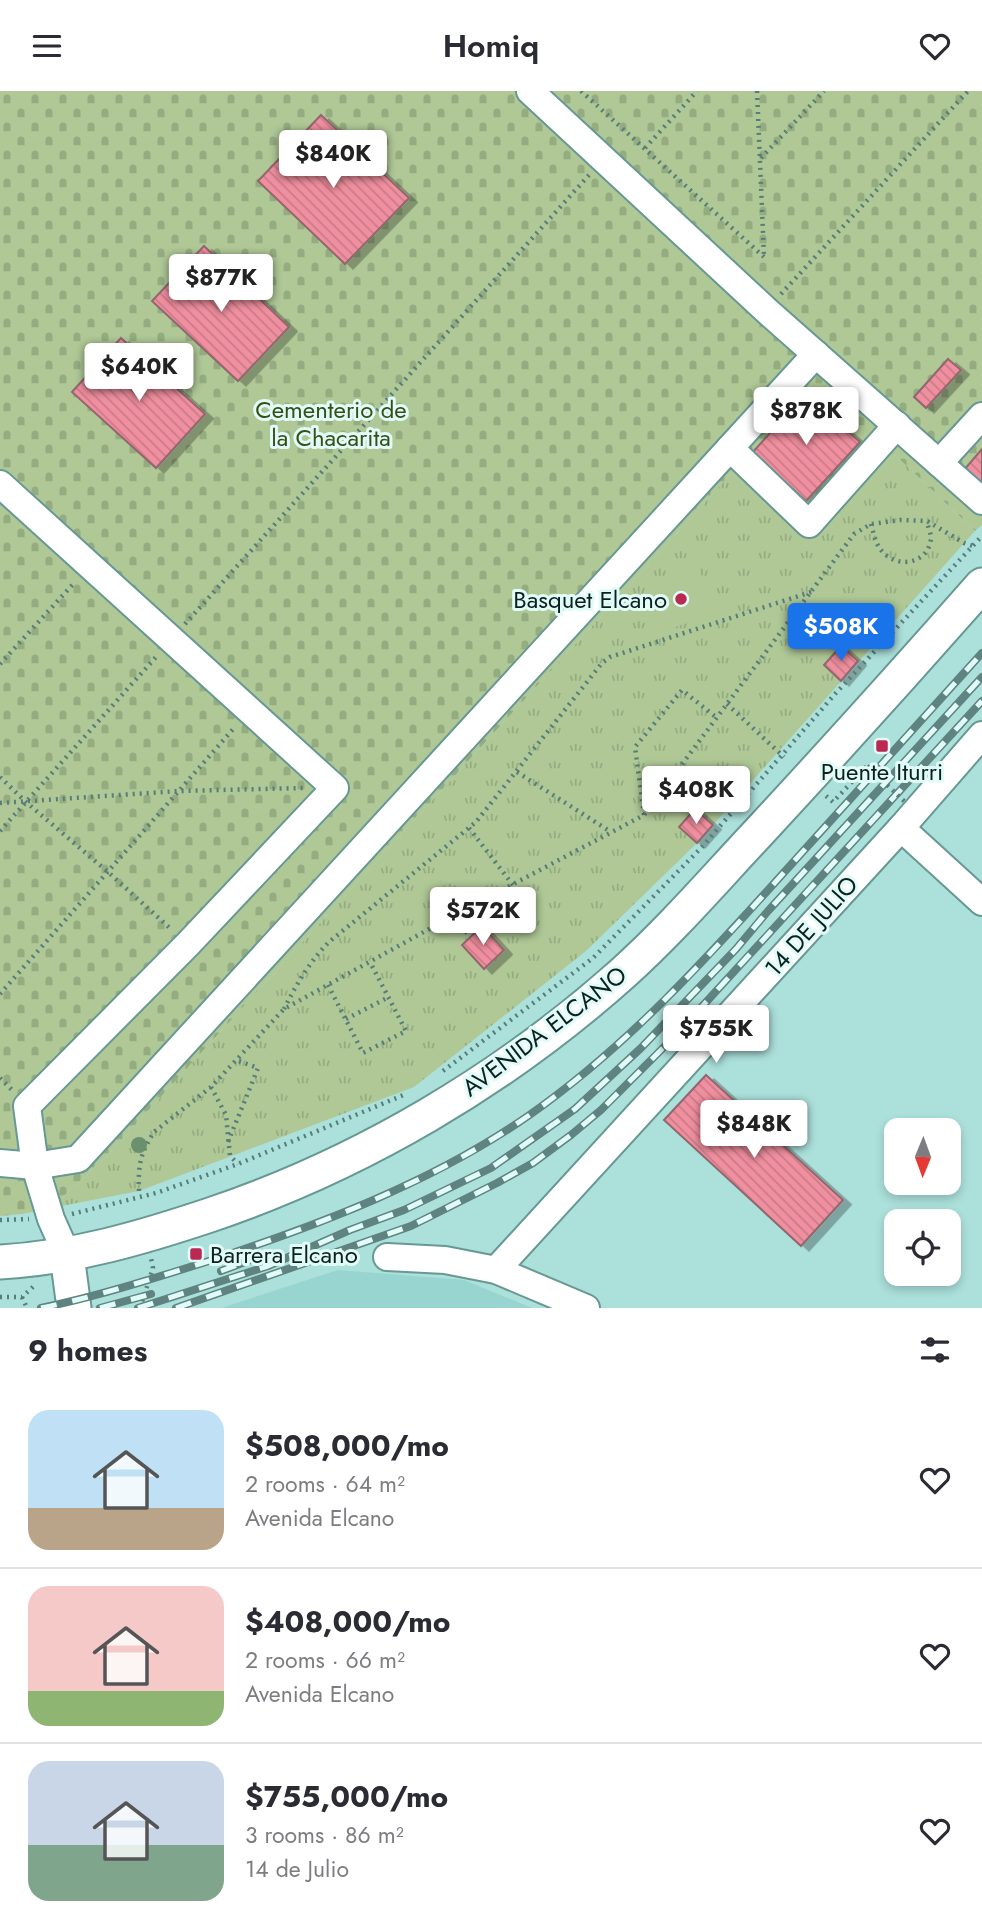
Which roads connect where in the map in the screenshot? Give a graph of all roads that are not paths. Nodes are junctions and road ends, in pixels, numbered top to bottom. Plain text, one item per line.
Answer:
1 (530, 91) edge
2 (816, 354) junction
3 (982, 417) edge
4 (897, 425) junction
5 (730, 448) junction
6 (939, 463) junction
7 (0, 484) edge
8 (982, 501) edge
9 (982, 585) edge
10 (982, 735) edge
11 (903, 815) junction
12 (982, 902) edge
13 (0, 1163) edge
14 (35, 1166) junction
15 (67, 1255) junction
16 (387, 1257) dead end
17 (0, 1262) edge
18 (496, 1270) junction
19 (74, 1308) edge
20 (586, 1308) edge

1 - 2 street
2 - 4 street
2 - 5 street
3 - 6 street
4 - 5 street
4 - 6 street
5 - 14 street
6 - 8 street
7 - 14 street
9 - 15 main road, AVENIDA ELCANO
10 - 11 street, 14 DE JULIO
11 - 12 street
11 - 18 street, 14 DE JULIO
13 - 14 street
14 - 15 street
15 - 17 main road, AVENIDA ELCANO
15 - 19 main road
16 - 18 street
18 - 20 street

